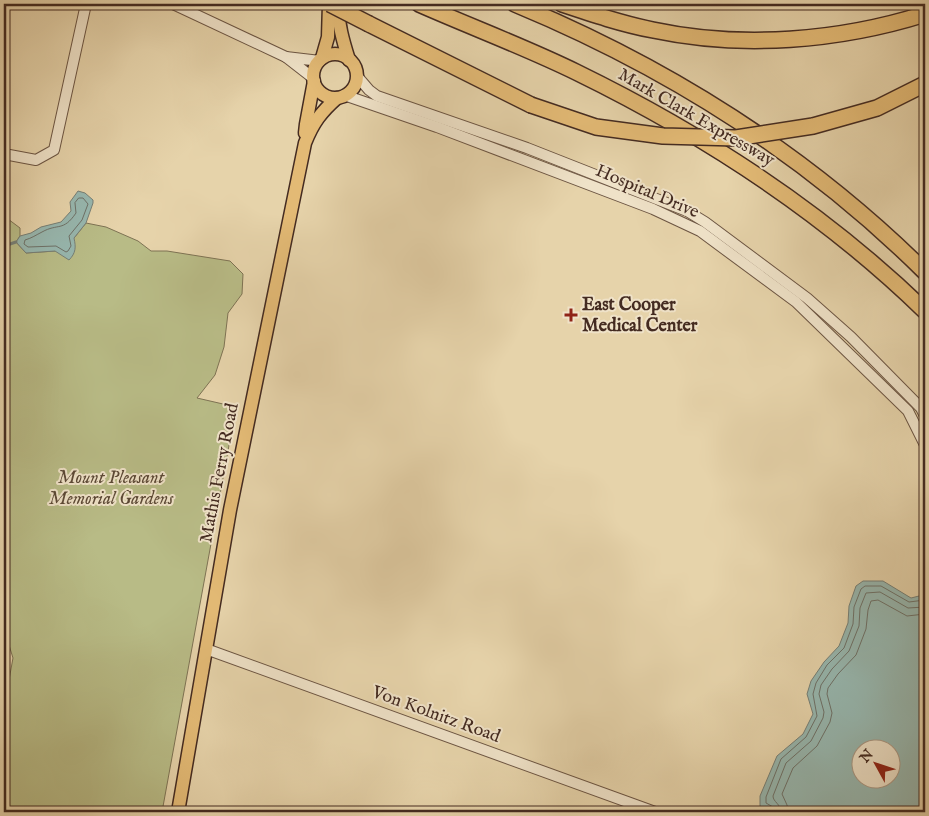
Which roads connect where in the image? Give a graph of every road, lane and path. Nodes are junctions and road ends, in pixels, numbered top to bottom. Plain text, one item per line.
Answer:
1 (86, 4) edge
2 (173, 4) edge
3 (329, 4) edge
4 (338, 4) edge
5 (419, 4) edge
6 (515, 4) edge
7 (562, 4) edge
8 (925, 14) edge
9 (286, 57) junction
10 (321, 59) junction
11 (349, 60) junction
12 (356, 76) junction
13 (314, 79) junction
14 (925, 84) edge
15 (341, 97) junction
16 (305, 143) junction
17 (4, 154) edge
18 (925, 272) edge
19 (925, 311) edge
20 (925, 416) edge
21 (925, 445) edge
22 (206, 649) junction
23 (178, 812) edge
24 (654, 812) edge

1 - 17 street
2 - 9 street
3 - 10 main road
3 - 14 highway, bridge
4 - 11 main road
5 - 19 highway, Mark Clark Expressway
6 - 18 highway, Mark Clark Expressway
7 - 8 highway
9 - 10 street
9 - 13 street
10 - 11 main road
10 - 13 main road
11 - 12 main road
12 - 15 main road
12 - 20 street, Hospital Drive
13 - 15 main road
13 - 16 main road, Mathis Ferry Road
15 - 16 main road, Mathis Ferry Road
15 - 21 street, Hospital Drive
16 - 22 main road, Mathis Ferry Road
22 - 23 main road, Mathis Ferry Road
22 - 24 street, Von Kolnitz Road

